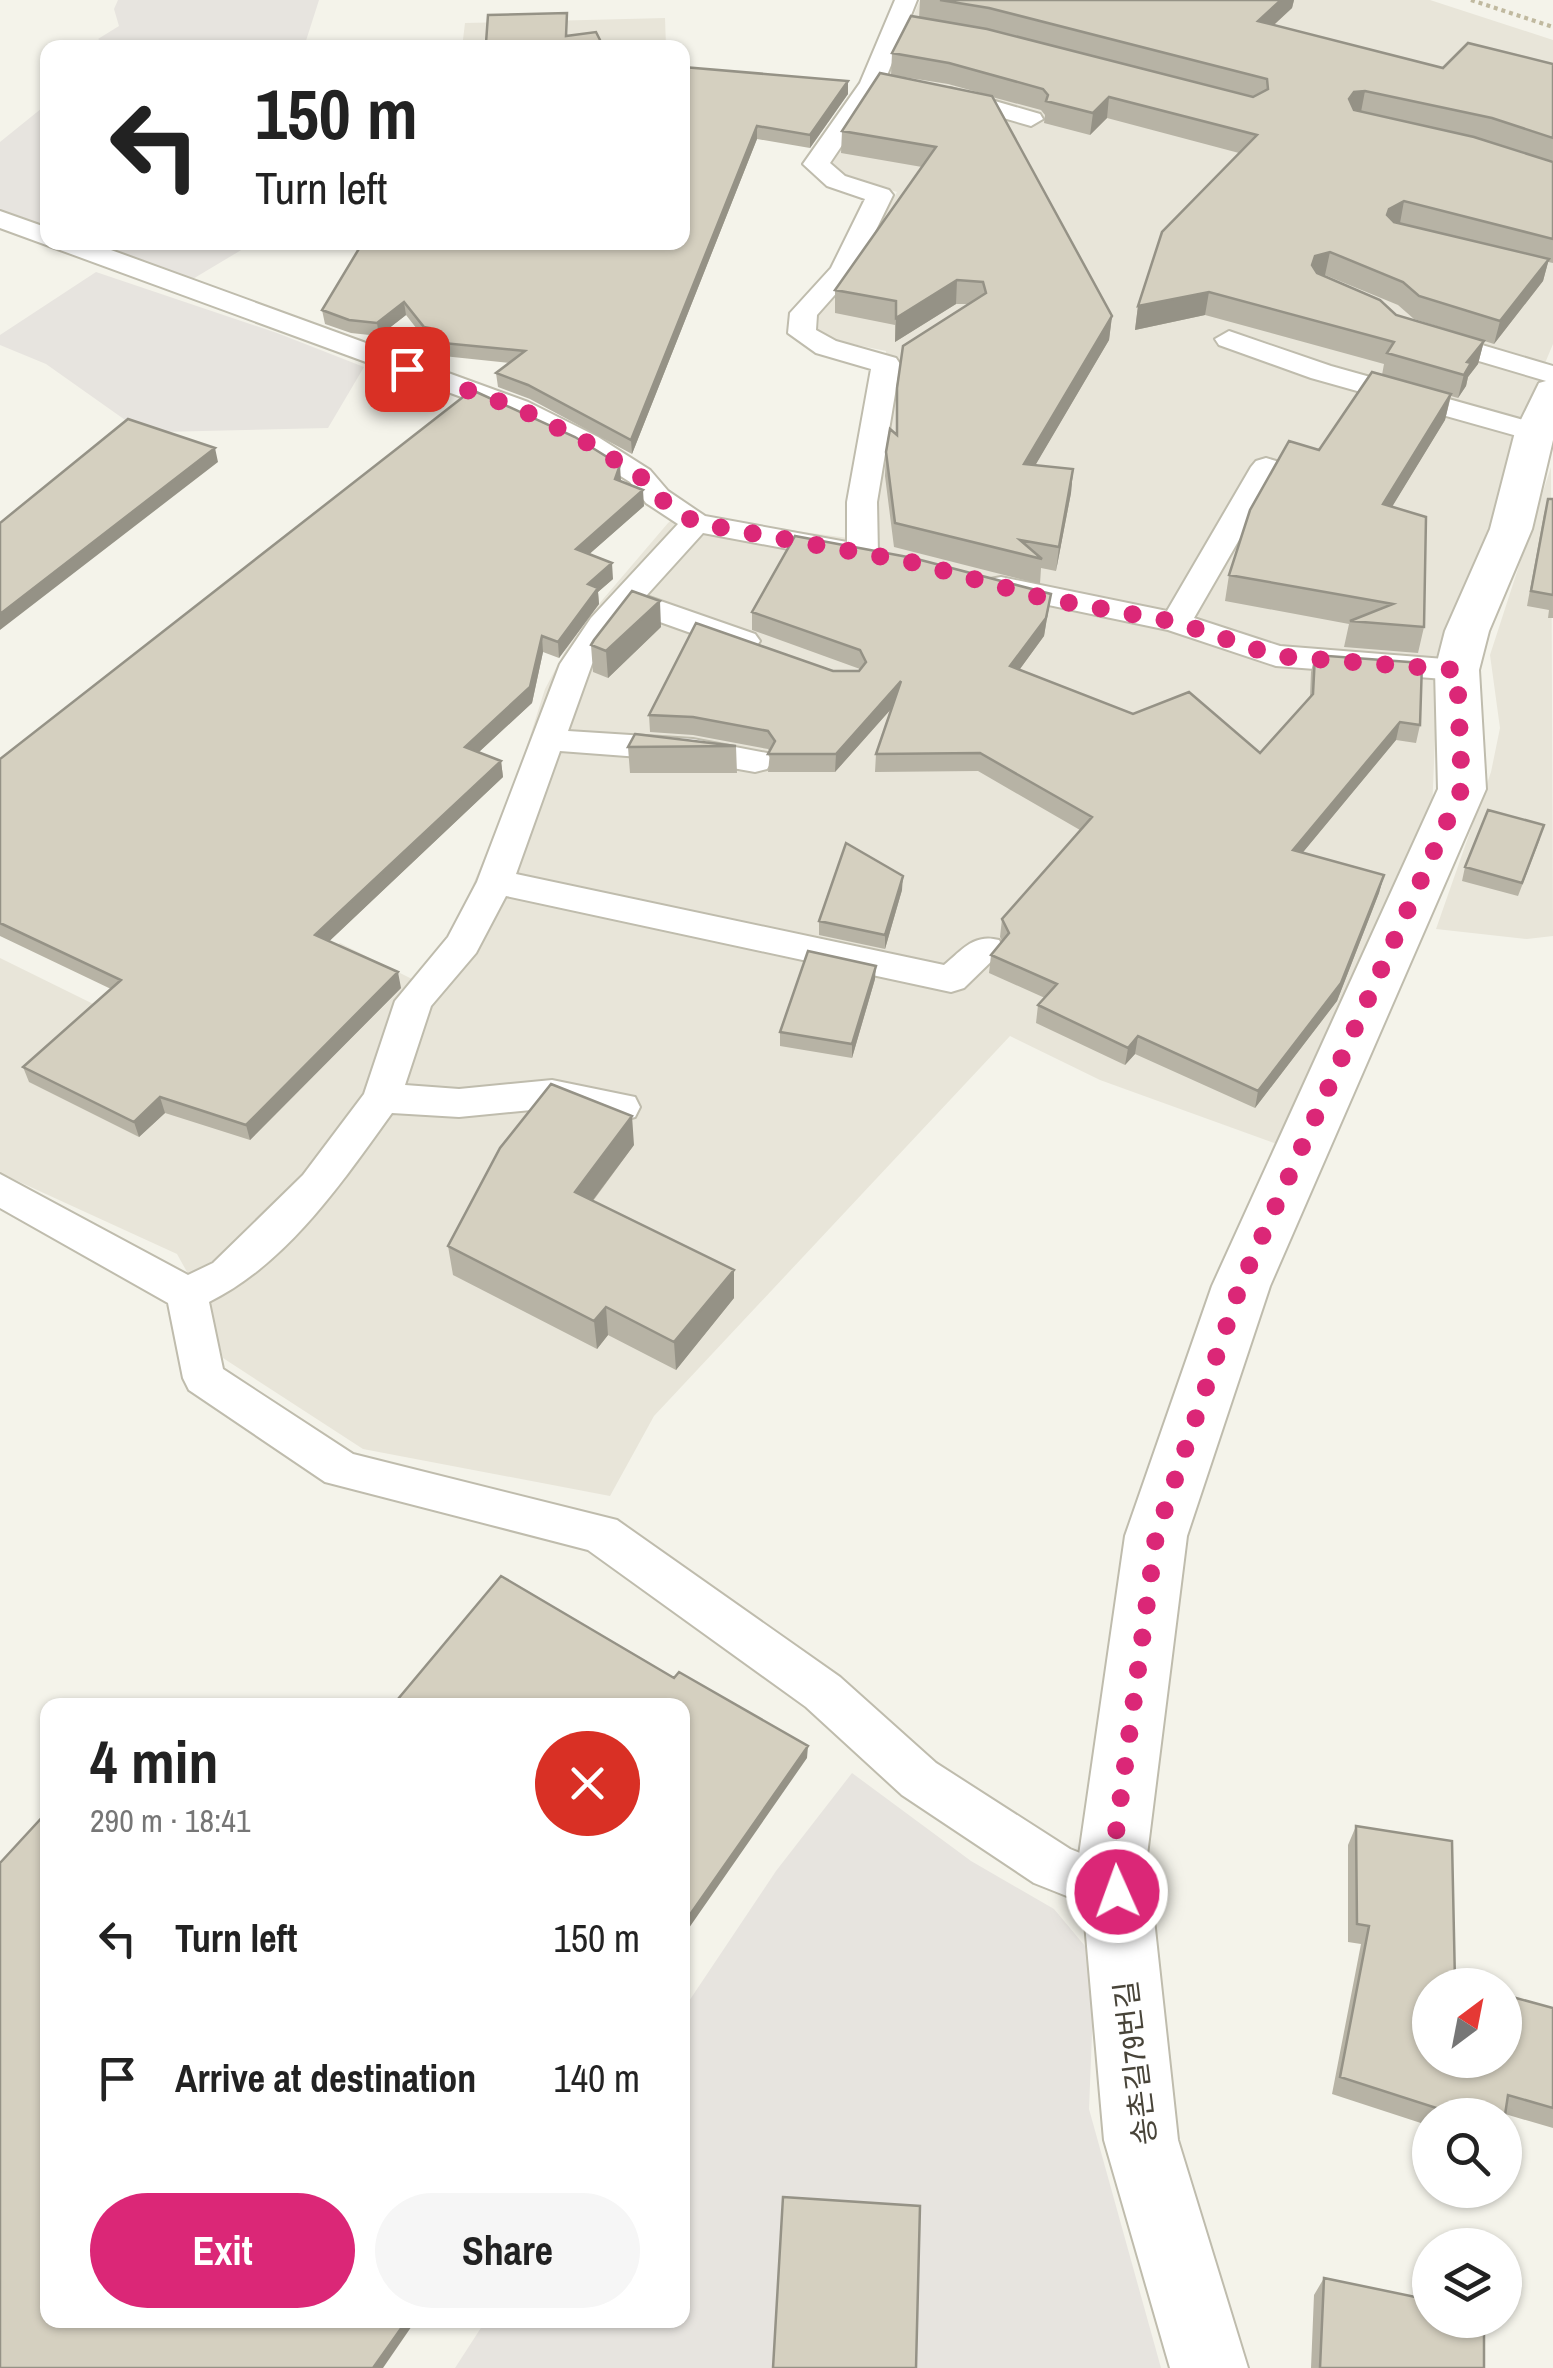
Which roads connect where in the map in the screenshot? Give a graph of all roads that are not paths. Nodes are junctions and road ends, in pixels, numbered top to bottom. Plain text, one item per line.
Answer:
1 (905, 18) edge
2 (928, 92) edge
3 (1032, 119) edge
4 (0, 219) edge
5 (40, 234) edge
6 (85, 250) edge
7 (1402, 328) edge
8 (1230, 338) dead end
9 (1553, 374) edge
10 (1544, 411) edge
11 (1266, 467) dead end
12 (696, 523) junction
13 (863, 554) junction
14 (898, 560) edge
15 (970, 578) edge
16 (626, 599) junction
17 (1176, 622) junction
18 (772, 652) edge
19 (1457, 670) junction
20 (548, 740) junction
21 (756, 761) dead end
22 (495, 882) junction
23 (986, 949) dead end
24 (382, 1098) junction
25 (621, 1107) edge
26 (0, 1189) edge
27 (187, 1294) junction
28 (1117, 1892) junction
29 (1209, 2368) edge

1 - 13 lane
2 - 3 lane
4 - 5 lane
6 - 12 lane
7 - 9 lane
8 - 10 lane
10 - 19 street, 송촌길79번길
11 - 17 lane
12 - 13 lane
12 - 16 lane
13 - 14 lane
15 - 17 lane
16 - 18 lane
16 - 20 lane
17 - 19 lane
19 - 28 street, 송촌길79번길
20 - 21 lane
20 - 22 lane
22 - 23 lane
22 - 24 lane
24 - 25 lane
24 - 27 lane
26 - 27 lane
27 - 28 lane
28 - 29 street, 송촌길79번길

